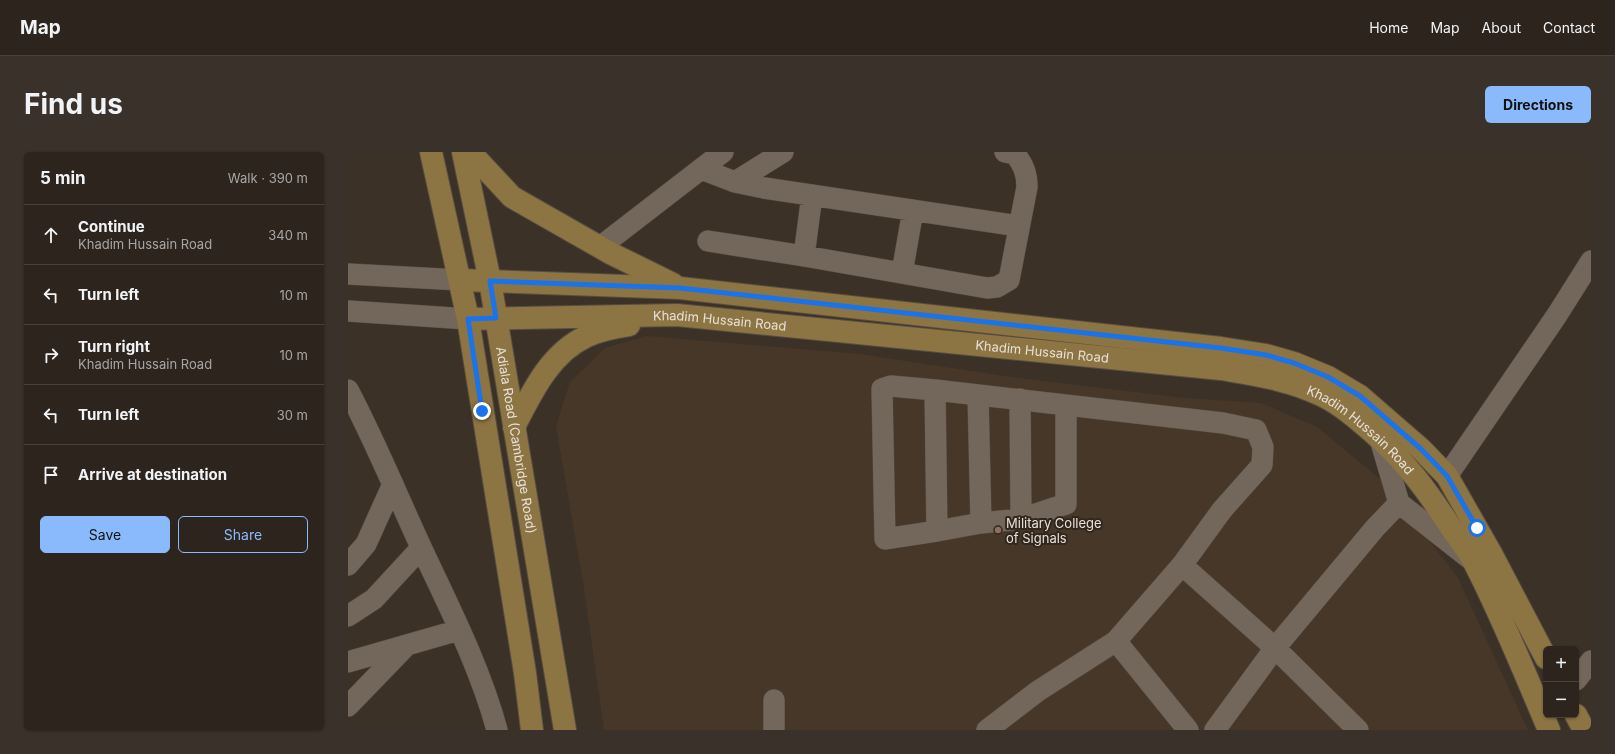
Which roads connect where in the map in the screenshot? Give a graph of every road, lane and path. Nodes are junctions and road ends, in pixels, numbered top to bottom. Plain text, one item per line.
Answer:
1 (431, 152) edge
2 (463, 152) edge
3 (470, 152) edge
4 (723, 152) edge
5 (783, 152) edge
6 (1005, 152) edge
7 (701, 169) junction
8 (735, 182) junction
9 (812, 195) junction
10 (913, 210) junction
11 (1020, 226) junction
12 (708, 241) dead end
13 (600, 247) junction
14 (804, 256) junction
15 (1591, 261) edge
16 (902, 273) junction
17 (348, 274) edge
18 (460, 280) junction
19 (490, 281) junction
20 (680, 288) junction
21 (348, 311) edge
22 (677, 315) junction
23 (496, 318) junction
24 (468, 319) junction
25 (348, 390) edge
26 (935, 390) junction
27 (978, 395) junction
28 (1020, 399) junction
29 (1066, 405) junction
30 (514, 427) junction
31 (1380, 439) junction
32 (1447, 476) junction
33 (393, 484) junction
34 (1399, 503) junction
35 (1021, 519) junction
36 (981, 523) junction
37 (937, 531) junction
38 (422, 548) junction
39 (1473, 560) junction
40 (348, 565) edge
41 (1182, 565) junction
42 (348, 616) edge
43 (459, 630) junction
44 (1116, 641) junction
45 (406, 645) junction
46 (1275, 648) junction
47 (1543, 652) edge
48 (1591, 661) edge
49 (348, 662) edge
50 (1579, 676) edge
51 (774, 700) dead end
52 (348, 706) edge
53 (1578, 718) edge
54 (497, 730) edge
55 (532, 730) edge
56 (564, 730) edge
57 (774, 730) edge
58 (987, 730) edge
59 (1188, 730) edge
60 (1215, 730) edge
61 (1358, 730) edge
62 (1549, 730) edge
63 (1584, 730) edge

1 - 18 main road, Adiala Road (Cambridge Road)
2 - 19 main road, Adiala Road (Cambridge Road)
3 - 13 main road
4 - 7 street
5 - 8 street
6 - 11 street
7 - 8 street
7 - 13 street
8 - 9 street
9 - 10 street
9 - 14 street
10 - 11 street
10 - 16 street
11 - 16 street
12 - 14 street
13 - 20 main road
14 - 16 street
15 - 32 street
17 - 18 street, Khadim Hussain Road
18 - 19 main road, Khadim Hussain Road
18 - 24 main road, Adiala Road (Cambridge Road)
19 - 20 main road, Khadim Hussain Road
19 - 23 main road, Adiala Road (Cambridge Road)
20 - 32 main road, Khadim Hussain Road
21 - 24 street, Khadim Hussain Road
22 - 23 main road, Khadim Hussain Road
22 - 30 main road
22 - 31 main road, Khadim Hussain Road
23 - 24 main road, Khadim Hussain Road
23 - 30 main road, Adiala Road (Cambridge Road)
24 - 55 main road, Adiala Road (Cambridge Road)
25 - 33 street
26 - 27 street
26 - 37 street
26 - 37 street
27 - 28 street
27 - 36 street
28 - 29 street
28 - 35 street
29 - 35 street
29 - 41 street
30 - 56 main road, Adiala Road (Cambridge Road)
31 - 34 street
31 - 39 main road, Khadim Hussain Road
32 - 47 main road, Khadim Hussain Road
33 - 38 street
33 - 40 street
34 - 39 street
34 - 46 street
35 - 36 street
36 - 37 street
38 - 42 street
38 - 43 street
39 - 62 main road, Khadim Hussain Road
41 - 44 street
41 - 46 street
43 - 45 street
43 - 54 street
44 - 58 street
44 - 59 street
45 - 49 street
45 - 52 street
46 - 60 street
46 - 61 street
48 - 50 street
51 - 57 street
53 - 63 main road

